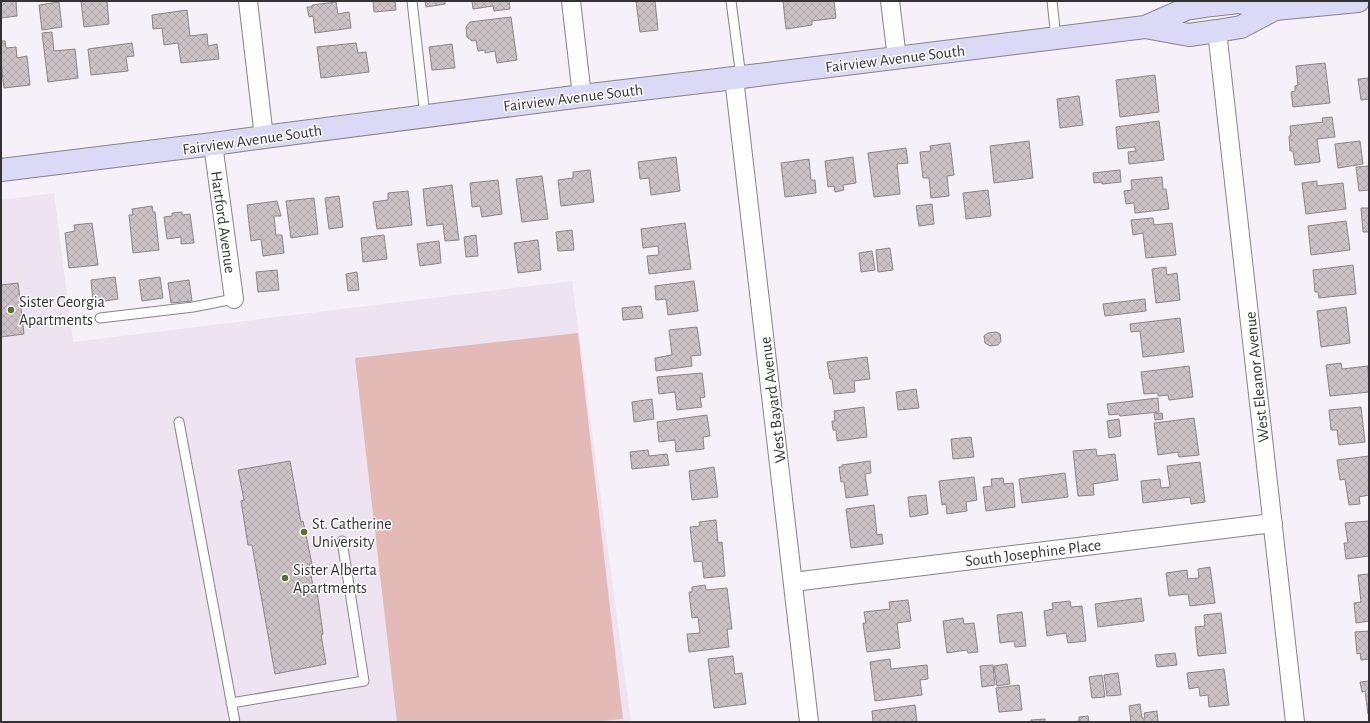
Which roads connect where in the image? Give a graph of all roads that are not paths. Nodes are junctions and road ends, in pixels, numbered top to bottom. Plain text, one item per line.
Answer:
1 (248, 1) edge
2 (412, 1) edge
3 (571, 1) edge
4 (731, 1) edge
5 (890, 1) edge
6 (1052, 1) edge
7 (1358, 1) edge
8 (1212, 3) edge
9 (1275, 9) junction
10 (1145, 27) junction
11 (1217, 31) junction
12 (1056, 38) junction
13 (897, 58) junction
14 (737, 78) junction
15 (582, 96) junction
16 (425, 116) junction
17 (264, 137) junction
18 (213, 144) junction
19 (1, 170) edge
20 (234, 298) joint
21 (100, 318) dead end
22 (179, 422) dead end
23 (1273, 523) junction
24 (342, 541) dead end
25 (793, 582) junction
26 (231, 703) junction
27 (235, 722) edge
28 (809, 722) edge
29 (1295, 722) edge

1 - 17 street
2 - 16 lane
3 - 15 street
4 - 14 lane
5 - 13 street
6 - 12 lane
7 - 9 street, Fairview Avenue South
8 - 9 street, Fairview Avenue South
8 - 10 street, Fairview Avenue South
9 - 11 street, Fairview Avenue South
10 - 11 street, Fairview Avenue South
10 - 12 street, Fairview Avenue South
11 - 23 street, West Eleanor Avenue
12 - 13 street, Fairview Avenue South
13 - 14 street, Fairview Avenue South
14 - 15 street, Fairview Avenue South
14 - 25 street, West Bayard Avenue
15 - 16 street, Fairview Avenue South
16 - 17 street, Fairview Avenue South
17 - 18 street, Fairview Avenue South
18 - 19 street, Fairview Avenue South
18 - 20 street, Hartford Avenue
20 - 21 lane
22 - 26 lane
23 - 25 street, South Josephine Place
23 - 29 street, West Eleanor Avenue
24 - 26 lane
25 - 28 street, West Bayard Avenue
26 - 27 lane

